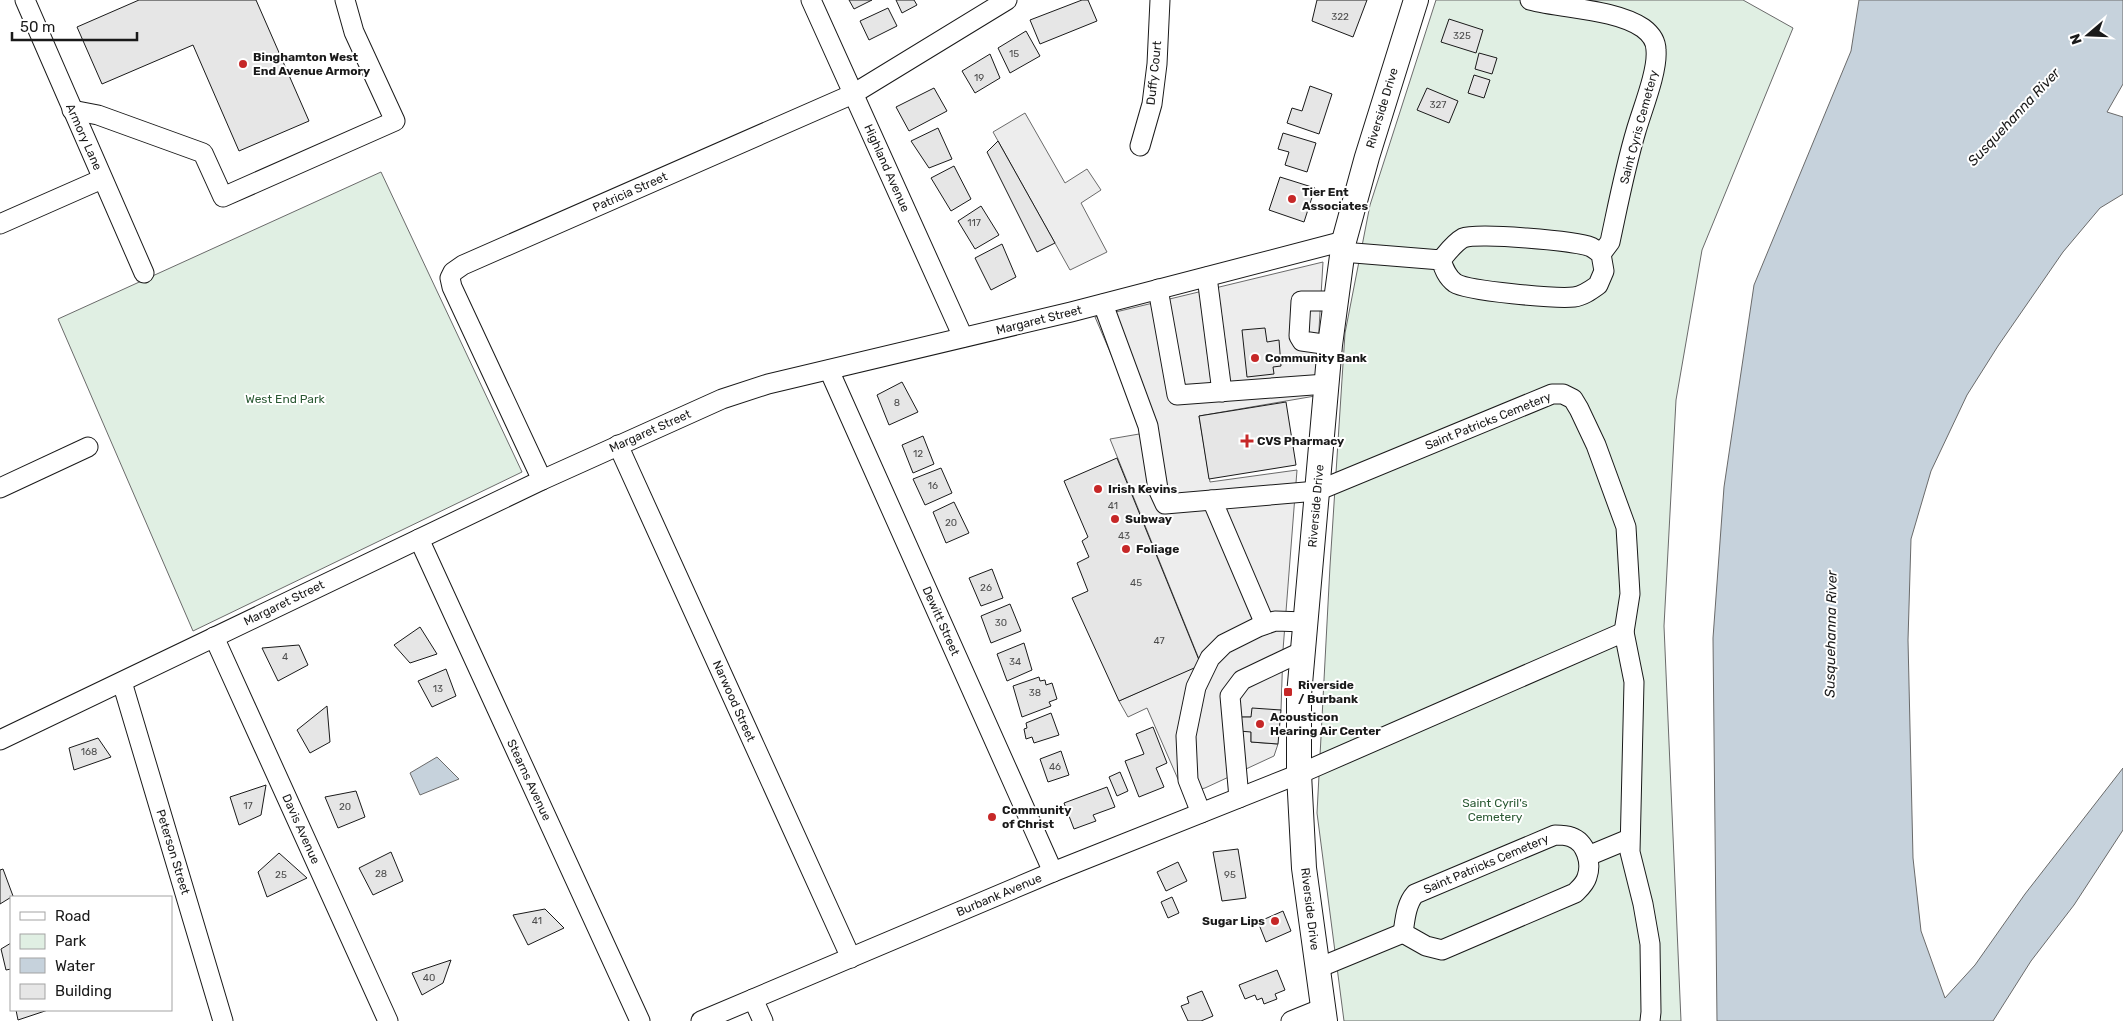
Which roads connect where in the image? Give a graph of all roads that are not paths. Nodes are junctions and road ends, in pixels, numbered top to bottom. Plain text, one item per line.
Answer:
1 (25, 0) edge
2 (345, 0) edge
3 (811, 0) edge
4 (1007, 0) edge
5 (1160, 0) edge
6 (1416, 0) edge
7 (1530, 0) edge
8 (853, 94) junction
9 (72, 110) junction
10 (1140, 146) dead end
11 (102, 179) junction
12 (0, 224) edge
13 (1343, 247) junction
14 (1601, 254) junction
15 (1441, 260) junction
16 (144, 273) dead end
17 (1207, 277) junction
18 (1158, 289) junction
19 (1335, 301) junction
20 (1103, 304) junction
21 (963, 337) junction
22 (1330, 345) junction
23 (829, 370) junction
24 (1326, 384) junction
25 (1222, 392) junction
26 (618, 445) junction
27 (88, 447) dead end
28 (542, 480) junction
29 (0, 488) edge
30 (1317, 491) junction
31 (1212, 500) junction
32 (419, 539) junction
33 (1306, 622) junction
34 (1265, 624) junction
35 (1624, 632) junction
36 (214, 637) junction
37 (1303, 652) junction
38 (122, 682) junction
39 (0, 740) edge
40 (1299, 774) junction
41 (1239, 798) junction
42 (1201, 814) junction
43 (1629, 839) junction
44 (1588, 856) junction
45 (1053, 872) junction
46 (1402, 933) junction
47 (851, 958) junction
48 (1318, 968) junction
49 (753, 999) junction
50 (1324, 1014) edge
51 (223, 1021) edge
52 (388, 1021) edge
53 (640, 1021) edge
54 (701, 1021) edge
55 (763, 1021) edge
56 (1291, 1021) edge
57 (1650, 1021) edge

1 - 9 street, Armory Lane
2 - 9 street
3 - 8 street, Highland Avenue
4 - 8 street, Patricia Street
5 - 10 street, Duffy Court
6 - 13 main road, Riverside Drive
7 - 14 street, Saint Cyris Cemetery
8 - 21 street, Highland Avenue
8 - 28 street, Patricia Street
9 - 11 street, Armory Lane
11 - 12 street
11 - 16 street, Armory Lane
13 - 15 street
13 - 17 street, Margaret Street
13 - 19 main road, Riverside Drive
14 - 15 street
14 - 15 street, Saint Cyris Cemetery
17 - 18 street, Margaret Street
17 - 25 street
18 - 20 street, Margaret Street
18 - 25 street
19 - 22 main road, Riverside Drive
19 - 22 street
20 - 21 street, Margaret Street
20 - 31 street, Saint Patricks Cemetery
21 - 23 street, Margaret Street
22 - 24 main road, Riverside Drive
23 - 26 street, Margaret Street
23 - 45 street, Dewitt Street
24 - 25 street
24 - 30 main road, Riverside Drive
26 - 28 street, Margaret Street
26 - 47 street, Narwood Street
27 - 29 street
28 - 32 street, Margaret Street
30 - 31 street, Saint Patricks Cemetery
30 - 33 main road, Riverside Drive
30 - 35 street, Saint Patricks Cemetery
31 - 34 street
32 - 36 street, Margaret Street
32 - 53 street, Stearns Avenue
33 - 34 street
33 - 37 main road, Riverside Drive
34 - 42 street
35 - 40 street
35 - 43 street, Saint Patricks Cemetery
36 - 38 street, Margaret Street
36 - 52 street, Davis Avenue
37 - 40 main road, Riverside Drive
37 - 41 street
38 - 39 street, Margaret Street
38 - 51 street, Peterson Street
40 - 41 street, Burbank Avenue
40 - 48 main road, Riverside Drive
41 - 42 street, Burbank Avenue
42 - 45 street, Burbank Avenue
43 - 44 street
43 - 57 street, Saint Patricks Cemetery
44 - 46 street
44 - 46 street, Saint Patricks Cemetery
45 - 47 street, Burbank Avenue
46 - 48 street
47 - 49 street, Burbank Avenue
48 - 50 main road, Riverside Drive
49 - 54 street, Burbank Avenue
49 - 55 street
50 - 56 street

